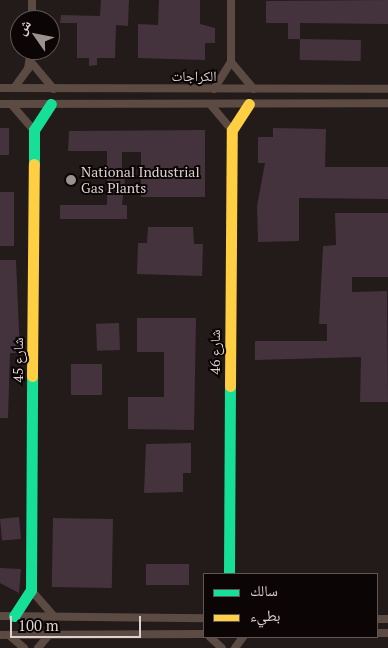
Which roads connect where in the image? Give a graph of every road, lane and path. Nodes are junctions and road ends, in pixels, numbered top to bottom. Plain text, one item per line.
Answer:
1 (231, 0) edge
2 (31, 62) joint
3 (231, 62) junction
4 (0, 88) edge
5 (14, 88) junction
6 (54, 88) junction
7 (214, 89) junction
8 (254, 89) junction
9 (388, 89) edge
10 (0, 104) edge
11 (11, 104) junction
12 (51, 104) junction
13 (210, 104) junction
14 (249, 104) junction
15 (388, 104) edge
16 (34, 130) junction
17 (232, 130) junction
18 (229, 573) edge
19 (31, 590) junction
20 (0, 616) edge
21 (14, 616) junction
22 (54, 616) junction
23 (203, 618) edge
24 (203, 634) edge
25 (0, 635) edge
26 (9, 635) junction
27 (49, 635) junction
28 (211, 638) edge
29 (242, 638) edge
30 (24, 648) edge
31 (38, 648) edge
32 (222, 648) edge
33 (234, 648) edge

1 - 3 street
2 - 5 street
2 - 6 street
3 - 7 street
3 - 8 street
4 - 5 street, الكراجات
5 - 6 street, الكراجات
6 - 7 street, الكراجات
7 - 8 street, الكراجات
8 - 9 street, الكراجات
10 - 11 street, الكراجات
11 - 12 street, الكراجات
11 - 16 street
12 - 13 street, الكراجات
12 - 16 street
13 - 14 street, الكراجات
13 - 17 street
14 - 15 street, الكراجات
14 - 17 street
16 - 19 street, شارع 45
17 - 18 street, شارع 46
19 - 21 street
19 - 22 street
20 - 21 street
21 - 22 street
22 - 23 street
24 - 27 street
25 - 26 street
26 - 27 street
26 - 30 street
27 - 31 street
28 - 32 street
29 - 33 street

